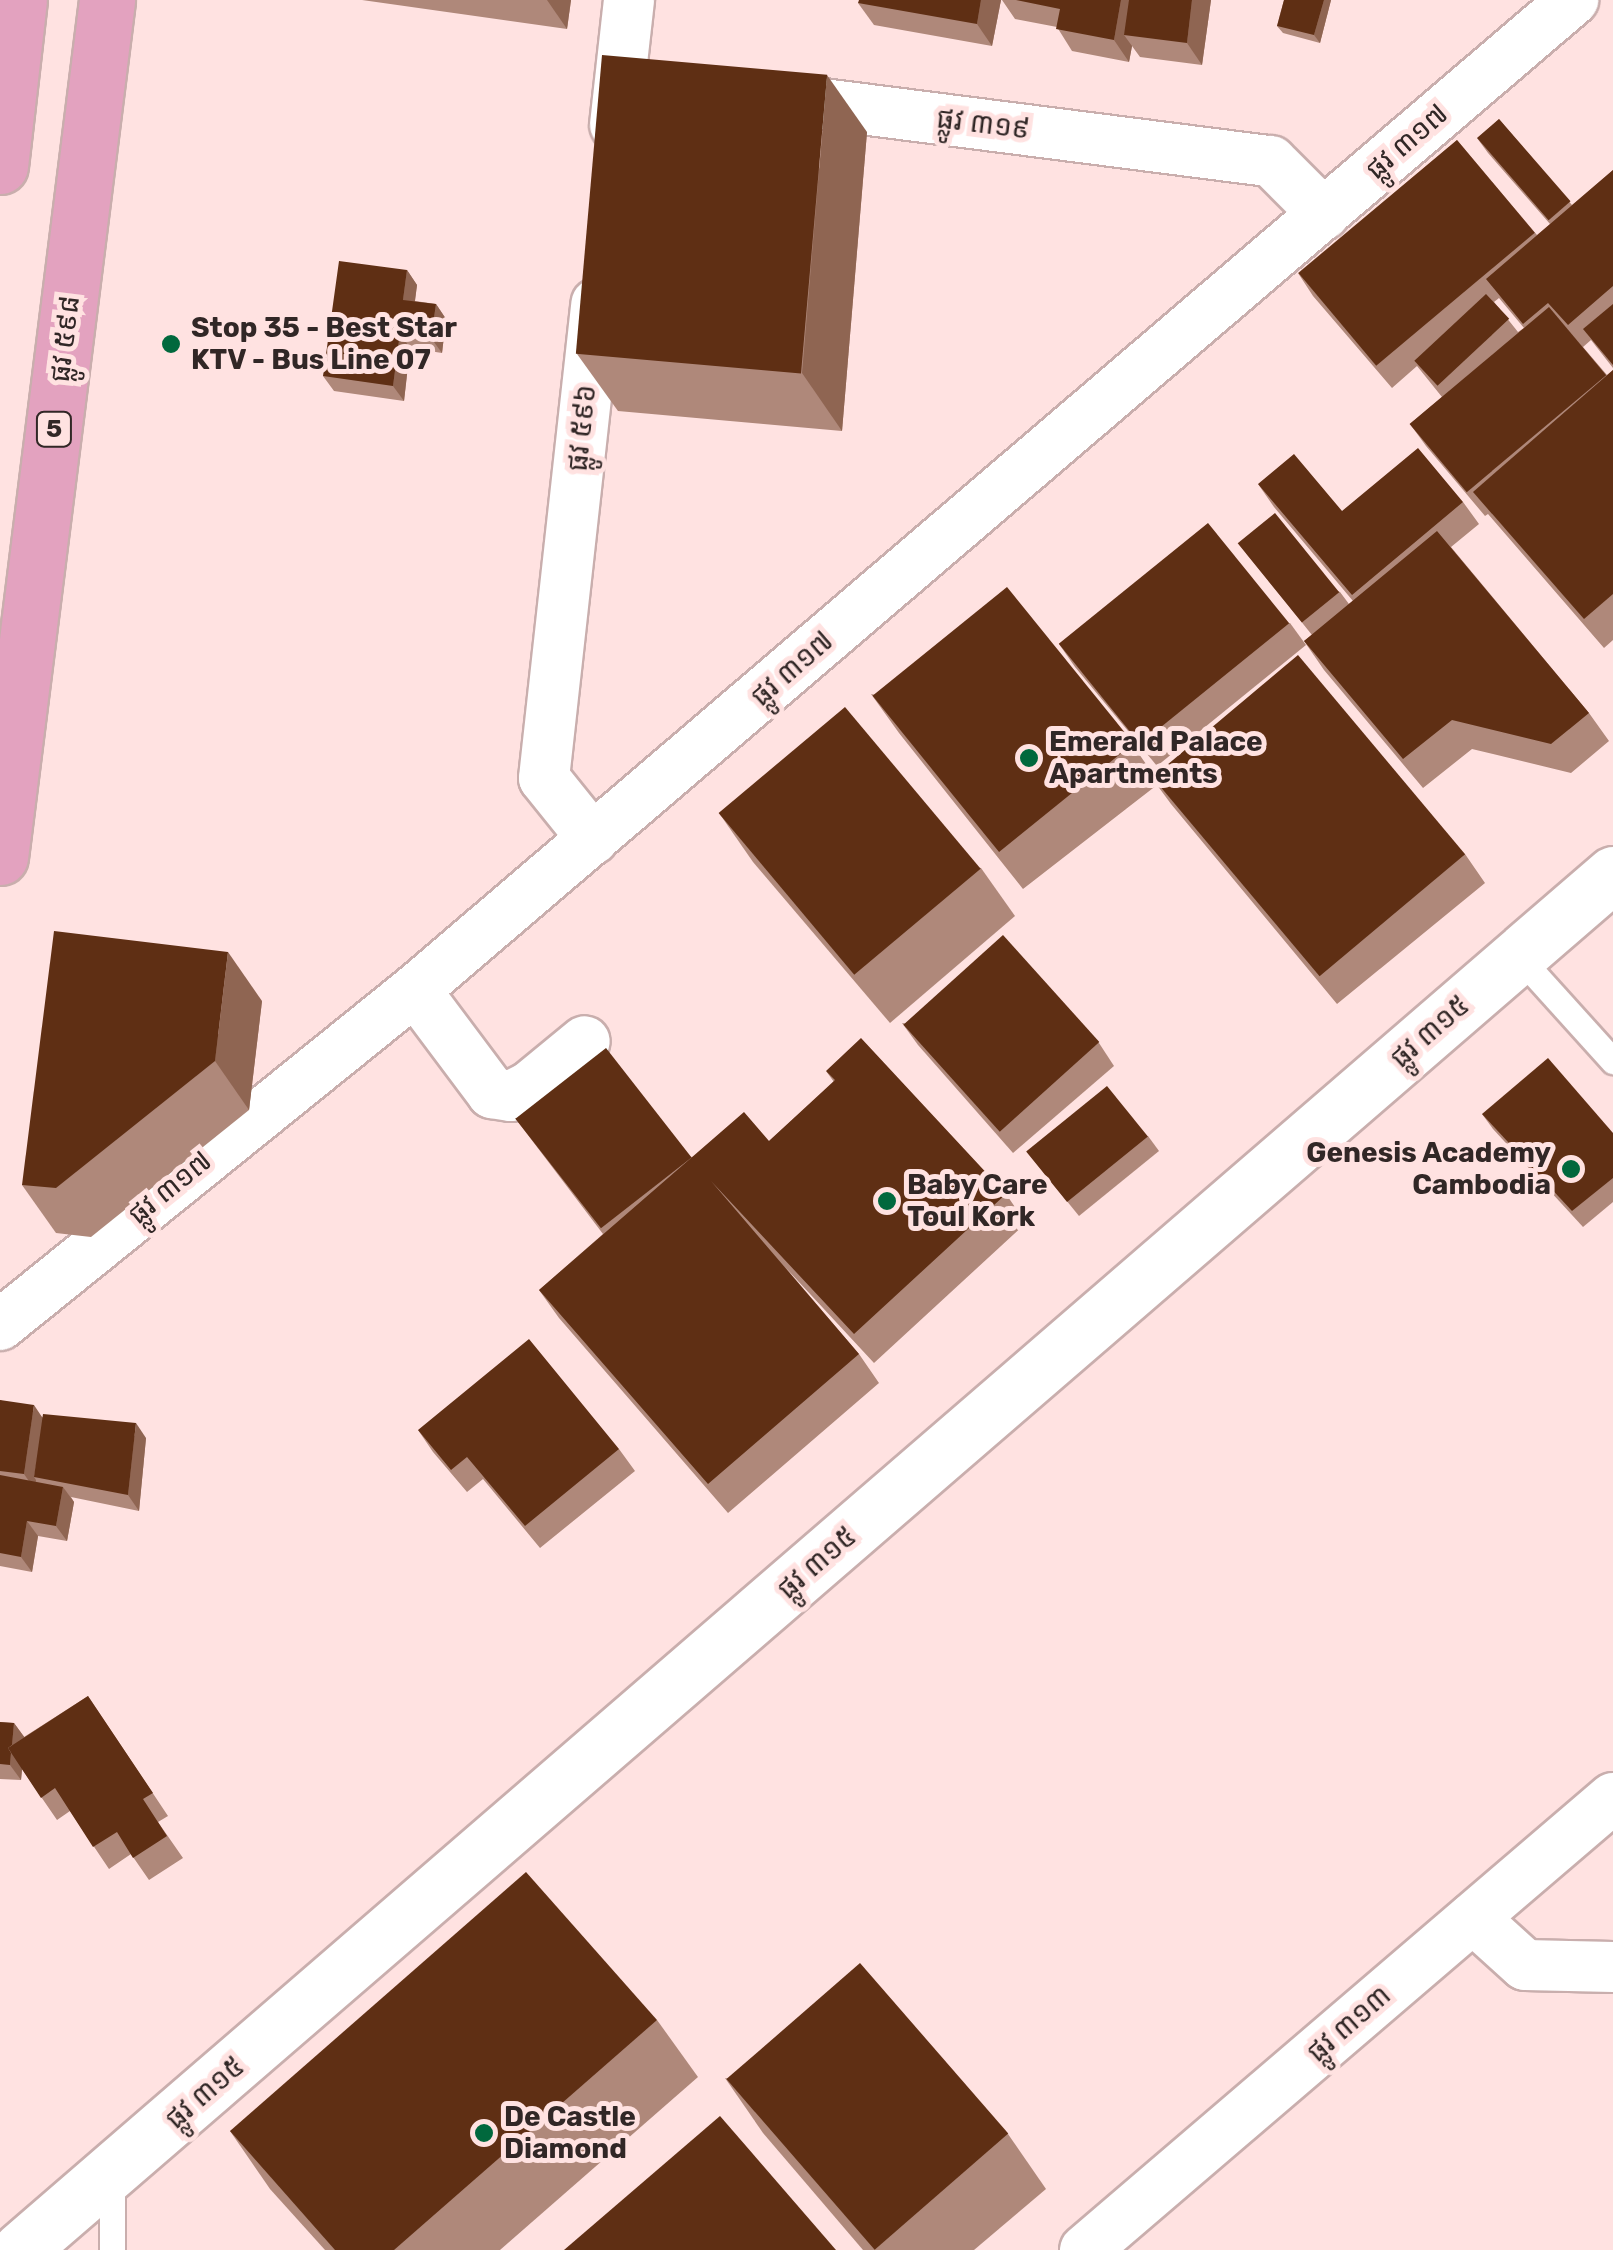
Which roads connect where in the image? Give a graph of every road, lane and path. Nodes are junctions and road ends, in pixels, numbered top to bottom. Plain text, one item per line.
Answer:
1 (20, 0) edge
2 (107, 0) edge
3 (629, 0) edge
4 (1573, 0) edge
5 (738, 93) edge
6 (1, 155) edge
7 (0, 166) edge
8 (86, 170) junction
9 (610, 175) edge
10 (1324, 214) junction
11 (601, 253) edge
12 (594, 839) junction
13 (0, 858) edge
14 (1613, 874) edge
15 (1518, 956) junction
16 (415, 990) junction
17 (586, 1040) dead end
18 (1613, 1061) edge
19 (0, 1326) edge
20 (1613, 1798) edge
21 (1473, 1918) junction
22 (1613, 1967) edge
23 (112, 2173) junction
24 (20, 2250) edge
25 (112, 2250) edge
26 (1085, 2250) edge

1 - 6 main road
2 - 8 main road, ផ្លូវ ៥៩៨ / 5
3 - 9 street
4 - 10 street, ផ្លូវ ៣១៧
5 - 10 street, ផ្លូវ ៣១៩
6 - 7 main road
6 - 8 main road
8 - 13 main road, ផ្លូវ ៥៩៨ / 5
10 - 12 street, ផ្លូវ ៣១៧
11 - 12 street, ផ្លូវ ៥៩៦
12 - 16 street, ផ្លូវ ៣១៧
14 - 15 street, ផ្លូវ ៣១៥
15 - 18 lane
15 - 23 street, ផ្លូវ ៣១៥
16 - 17 street
16 - 19 street, ផ្លូវ ៣១៧
20 - 21 street, ផ្លូវ ៣១៣
21 - 22 street
21 - 26 street, ផ្លូវ ៣១៣
23 - 24 street, ផ្លូវ ៣១៥
23 - 25 lane

